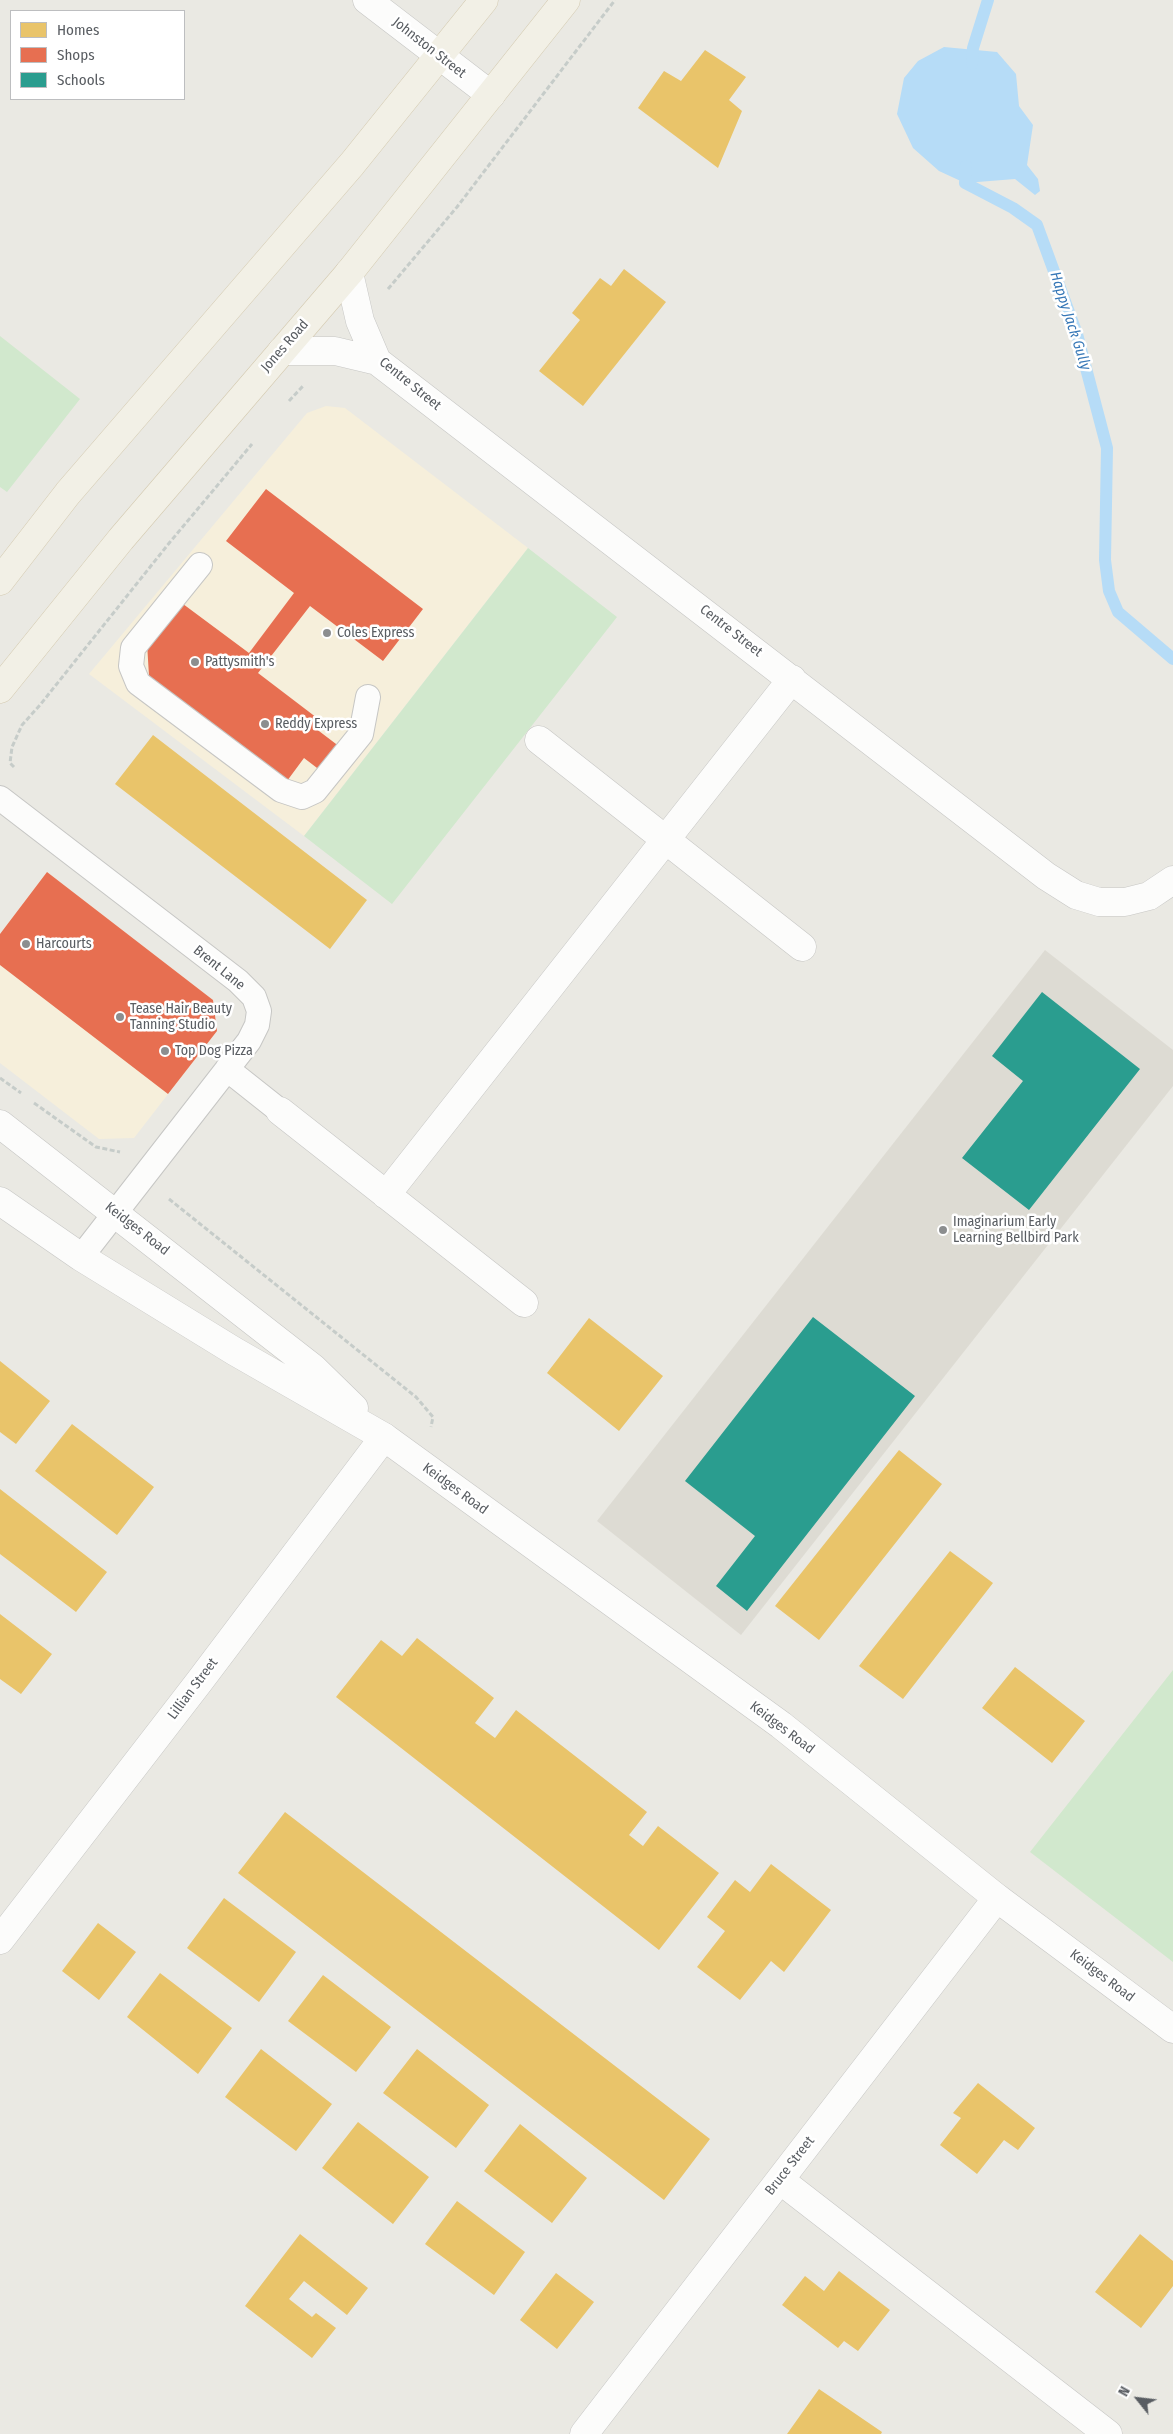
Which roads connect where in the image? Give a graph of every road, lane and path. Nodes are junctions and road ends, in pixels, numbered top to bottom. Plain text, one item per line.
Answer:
1 (367, 0) edge
2 (484, 0) edge
3 (566, 0) edge
4 (615, 0) edge
5 (439, 55) junction
6 (491, 95) junction
7 (349, 273) junction
8 (360, 321) junction
9 (335, 350) junction
10 (282, 351) junction
11 (378, 361) junction
12 (283, 408) dead end
13 (254, 442) dead end
14 (200, 564) dead end
15 (0, 581) edge
16 (792, 679) junction
17 (0, 689) edge
18 (368, 696) dead end
19 (539, 740) dead end
20 (4, 802) edge
21 (666, 840) junction
22 (1173, 880) edge
23 (802, 947) dead end
24 (227, 1069) junction
25 (0, 1078) edge
26 (22, 1094) dead end
27 (30, 1100) dead end
28 (280, 1111) joint
29 (0, 1124) edge
30 (151, 1168) junction
31 (386, 1195) junction
32 (0, 1201) edge
33 (116, 1213) junction
34 (81, 1257) junction
35 (524, 1303) dead end
36 (384, 1437) junction
37 (419, 1463) junction
38 (997, 1898) junction
39 (0, 1940) edge
40 (1173, 2029) edge
41 (780, 2180) junction
42 (584, 2434) edge
43 (1108, 2434) edge

1 - 5 street, Johnston Street
2 - 5 main road
3 - 6 main road, Jones Road
4 - 8 path
5 - 6 street, Johnston Street
5 - 15 main road
6 - 7 main road, Jones Road
7 - 8 street, Centre Street
7 - 10 main road, Jones Road
8 - 11 street, Centre Street
9 - 10 street
9 - 11 street
9 - 12 path
10 - 17 main road, Jones Road
11 - 16 street, Centre Street
13 - 20 path
14 - 18 lane
16 - 21 street
16 - 22 street, Centre Street
19 - 21 street
20 - 24 lane, Brent Lane
21 - 23 street
21 - 31 street
24 - 28 lane
24 - 30 lane, Brent Lane
25 - 26 path
27 - 30 path
28 - 31 street
29 - 33 street, Keidges Road
30 - 33 lane, Brent Lane
30 - 37 path
31 - 35 street
32 - 34 street, Keidges Road
33 - 34 lane, Brent Lane
33 - 36 street, Keidges Road
34 - 36 street, Keidges Road
36 - 37 street, Keidges Road
36 - 39 street, Lillian Street
37 - 38 street, Keidges Road
38 - 40 street, Keidges Road
38 - 41 street, Bruce Street
41 - 42 street, Bruce Street
41 - 43 street

